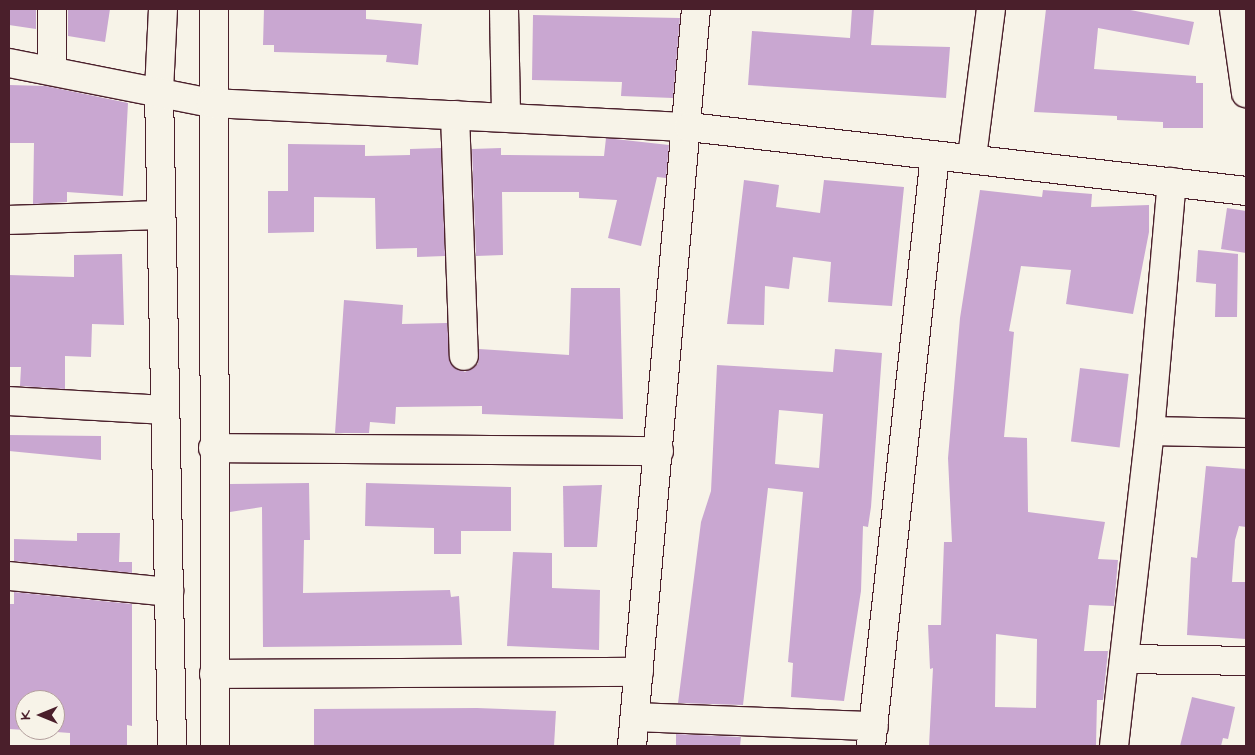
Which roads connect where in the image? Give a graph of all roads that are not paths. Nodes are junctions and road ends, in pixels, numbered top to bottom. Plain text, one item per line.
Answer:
1 (52, 9) edge
2 (163, 9) edge
3 (214, 9) edge
4 (504, 9) edge
5 (696, 9) edge
6 (991, 9) edge
7 (1234, 9) edge
8 (9, 63) edge
9 (52, 71) junction
10 (159, 91) junction
11 (1246, 93) edge
12 (211, 103) junction
13 (455, 115) junction
14 (506, 116) junction
15 (689, 128) junction
16 (935, 154) junction
17 (972, 157) junction
18 (1172, 182) junction
19 (1246, 191) edge
20 (161, 214) junction
21 (9, 220) edge
22 (464, 356) dead end
23 (9, 400) edge
24 (165, 410) junction
25 (1150, 431) junction
26 (1246, 433) edge
27 (213, 448) junction
28 (659, 451) junction
29 (9, 576) edge
30 (169, 592) junction
31 (1125, 659) junction
32 (1246, 661) edge
33 (639, 672) junction
34 (214, 674) junction
35 (634, 717) junction
36 (873, 736) edge
37 (172, 746) edge
38 (215, 746) edge
39 (632, 746) edge
40 (1114, 746) edge

1 - 9 street
2 - 10 street
3 - 12 street
4 - 14 street
5 - 15 street
6 - 17 street
7 - 11 street
8 - 9 street
9 - 10 street
10 - 12 street
10 - 20 street
12 - 13 street
12 - 27 street
13 - 14 street
13 - 22 street
14 - 15 street
15 - 16 street
15 - 28 street
16 - 17 street
16 - 36 street
17 - 18 street
18 - 19 street
18 - 25 street
20 - 21 street
20 - 24 street
23 - 24 street
24 - 30 street
25 - 26 street
25 - 31 street
27 - 28 street
27 - 34 street
28 - 33 street
29 - 30 street
30 - 37 street
31 - 32 street
31 - 40 street
33 - 34 street
33 - 35 street
34 - 38 street
35 - 36 street
35 - 39 street

